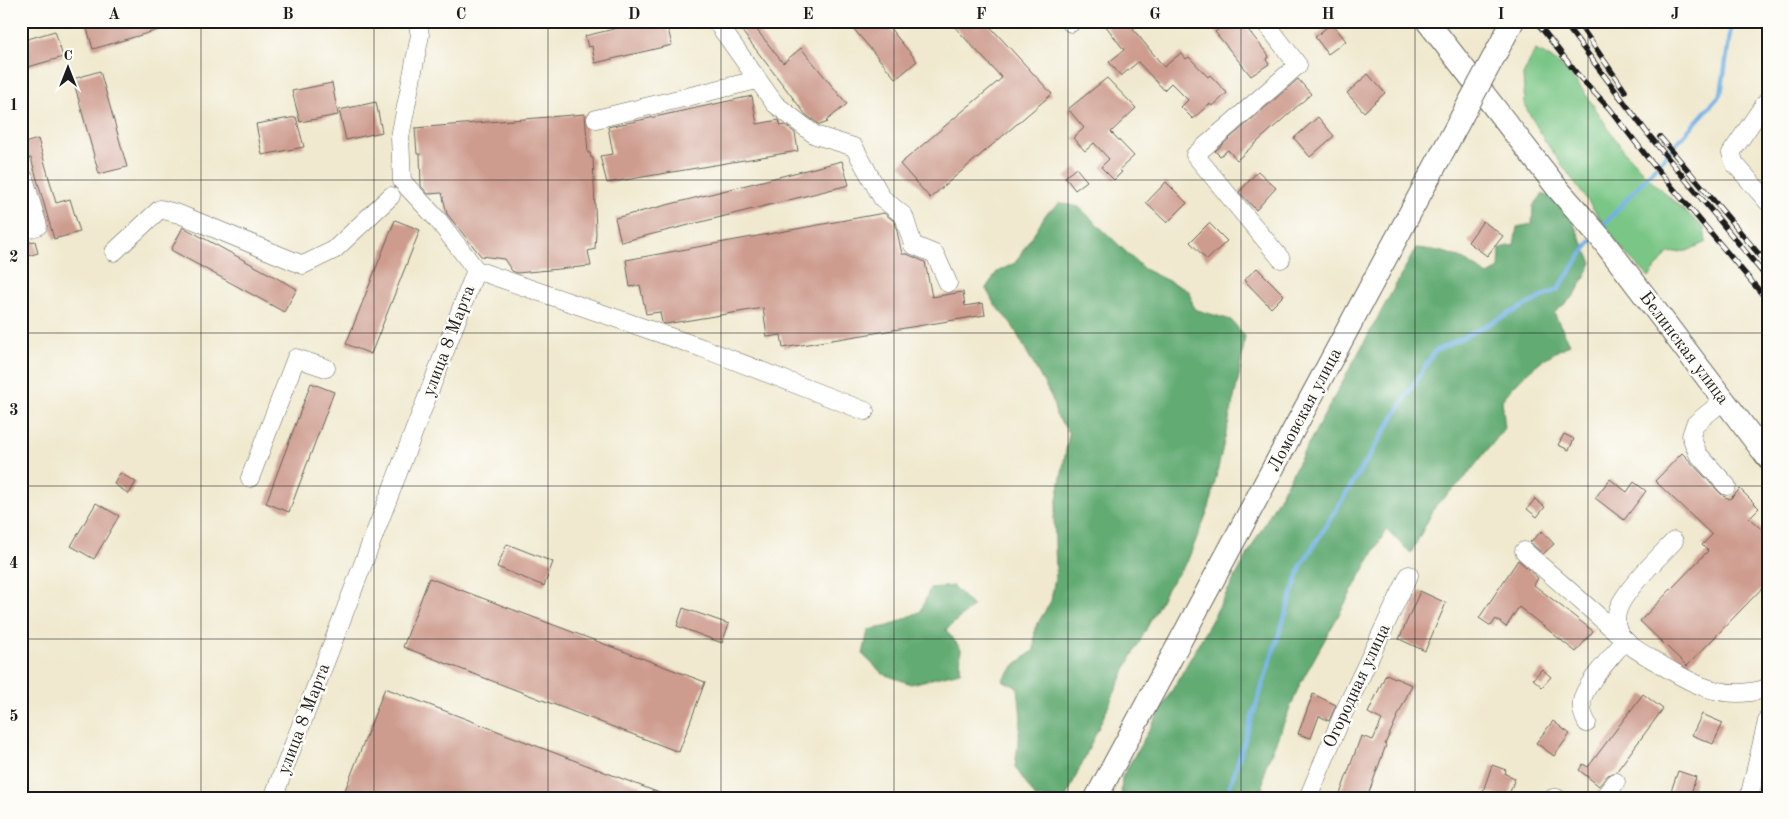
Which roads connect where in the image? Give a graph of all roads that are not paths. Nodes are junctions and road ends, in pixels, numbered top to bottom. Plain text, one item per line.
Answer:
1 (417, 21) edge
2 (716, 21) edge
3 (1264, 21) edge
4 (1427, 21) edge
5 (1514, 21) edge
6 (757, 80) junction
7 (1768, 100) edge
8 (596, 119) dead end
9 (21, 179) edge
10 (391, 196) dead end
11 (1768, 202) edge
12 (21, 231) edge
13 (114, 252) dead end
14 (1281, 259) dead end
15 (476, 270) junction
16 (948, 283) dead end
17 (326, 368) dead end
18 (1724, 400) junction
19 (865, 411) dead end
20 (1768, 458) edge
21 (250, 478) dead end
22 (1727, 486) dead end
23 (1674, 541) dead end
24 (1524, 551) dead end
25 (1409, 574) dead end
26 (1623, 638) junction
27 (1768, 687) edge
28 (1768, 717) edge
29 (1587, 723) dead end
30 (1616, 782) dead end
31 (273, 798) edge
32 (1096, 798) edge
33 (1308, 798) edge
34 (1603, 798) edge
35 (1749, 798) edge

1 - 15 street
2 - 6 street
3 - 14 street
4 - 18 main road, Белинская улица
5 - 32 main road, Ломовская улица, bridge
6 - 8 street
6 - 16 street
7 - 11 street
9 - 12 street
10 - 13 street
15 - 19 street, улица 8 Марта
15 - 31 street, улица 8 Марта
17 - 21 street
18 - 20 main road, Белинская улица
18 - 22 street
23 - 26 street
24 - 26 street
25 - 33 street, Огородная улица
26 - 27 street
26 - 29 street
28 - 35 street
30 - 34 street

